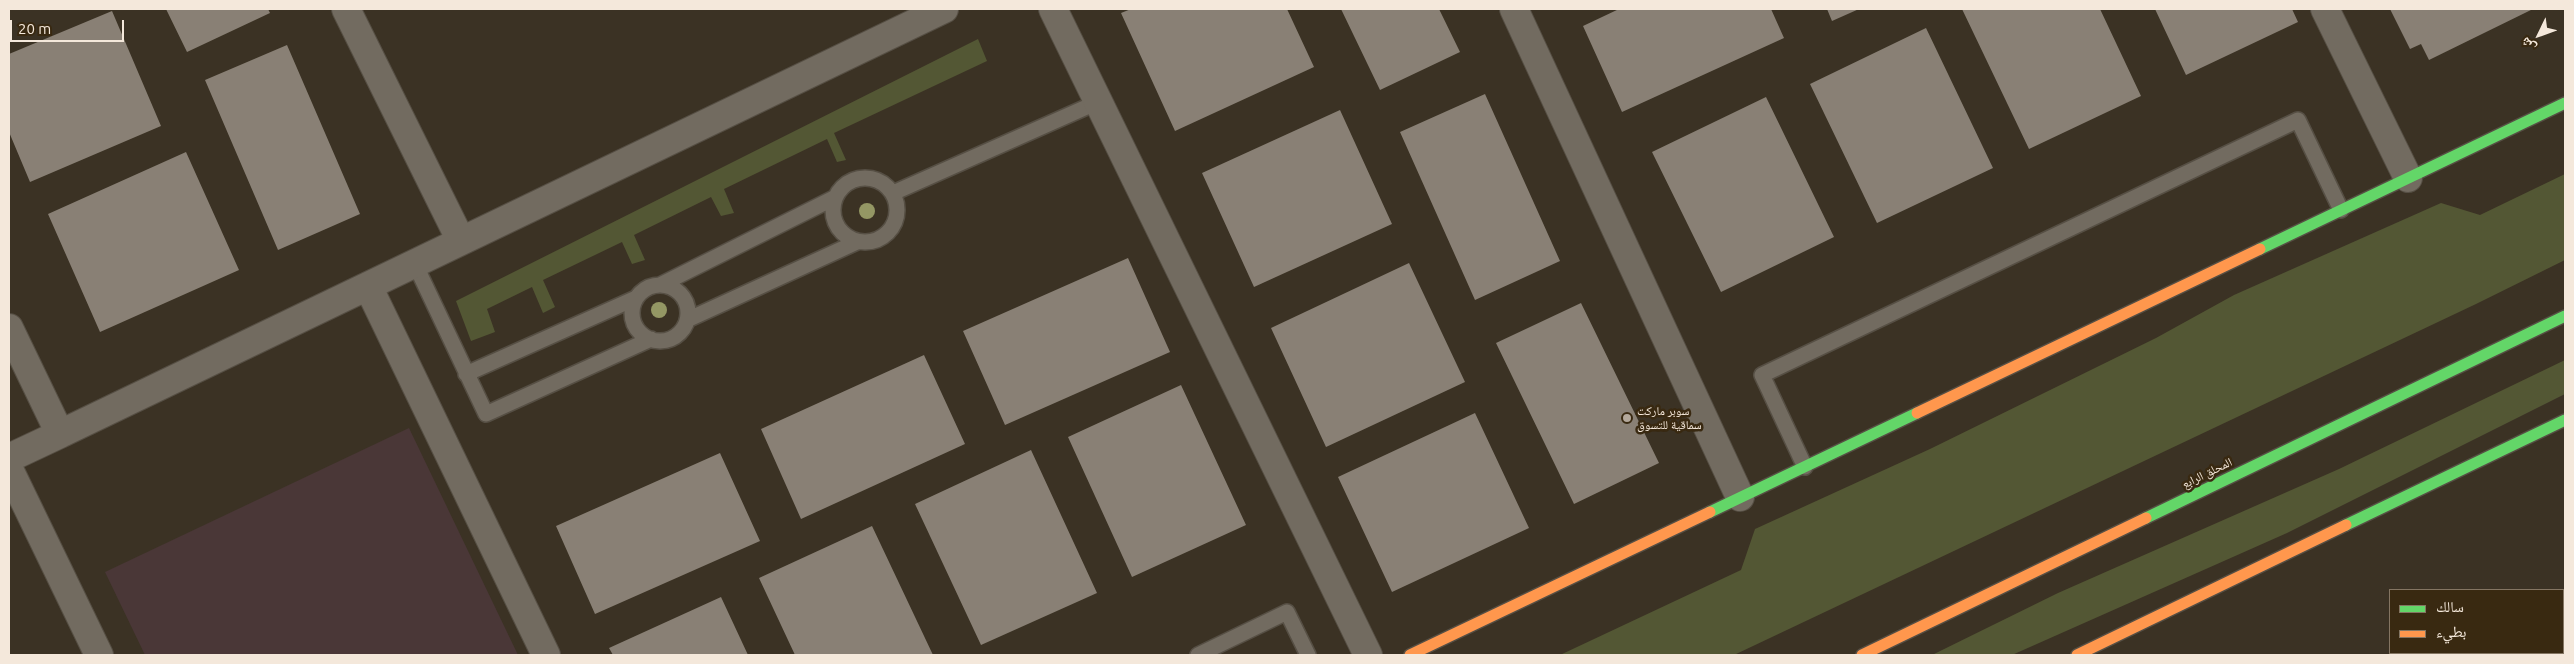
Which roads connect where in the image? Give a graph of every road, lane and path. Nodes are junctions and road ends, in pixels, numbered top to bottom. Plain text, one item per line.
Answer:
1 (346, 9) edge
2 (944, 9) edge
3 (1053, 9) edge
4 (1514, 9) edge
5 (2325, 9) edge
6 (1098, 102) junction
7 (2565, 103) edge
8 (2408, 178) junction
9 (893, 193) junction
10 (834, 198) junction
11 (2341, 210) junction
12 (461, 241) junction
13 (857, 242) junction
14 (415, 264) junction
15 (660, 285) junction
16 (368, 286) junction
17 (636, 298) junction
18 (2565, 316) edge
19 (686, 320) junction
20 (9, 328) edge
21 (651, 339) junction
22 (466, 374) junction
23 (2565, 420) edge
24 (60, 434) junction
25 (9, 458) edge
26 (1804, 467) junction
27 (9, 469) edge
28 (1740, 498) junction
29 (99, 655) edge
30 (546, 655) edge
31 (1198, 655) edge
32 (1308, 655) edge
33 (1368, 655) edge
34 (1410, 655) edge
35 (1862, 655) edge
36 (2077, 655) edge

1 - 12 street
2 - 12 street
3 - 6 street
4 - 28 street
5 - 8 street
6 - 9 lane
6 - 33 street
7 - 8 main road
8 - 11 main road
9 - 10 lane
9 - 13 lane
10 - 13 lane
10 - 15 lane
11 - 26 main road
11 - 26 lane
12 - 14 street
13 - 19 lane
14 - 16 street
14 - 22 lane
15 - 17 lane
15 - 19 lane
16 - 24 street
16 - 30 street
17 - 21 lane
17 - 22 lane
18 - 35 main road, المحلق الرابع
19 - 21 lane
20 - 24 street
21 - 22 lane
23 - 36 main road
24 - 25 street
26 - 28 main road
27 - 29 street
28 - 34 main road
31 - 32 lane

